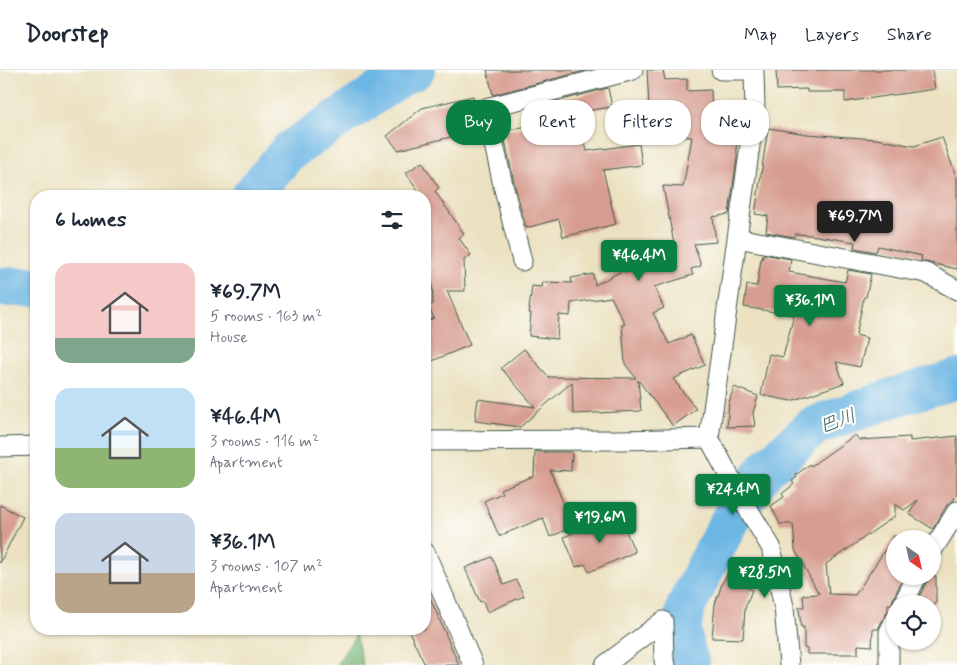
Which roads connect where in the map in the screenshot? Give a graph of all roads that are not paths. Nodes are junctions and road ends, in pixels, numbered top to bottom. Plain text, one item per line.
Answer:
1 (633, 70) edge
2 (721, 70) edge
3 (754, 70) edge
4 (737, 238) junction
5 (522, 261) dead end
6 (957, 290) edge
7 (709, 438) junction
8 (431, 441) edge
9 (30, 446) edge
10 (0, 447) edge
11 (957, 511) edge
12 (941, 537) edge
13 (431, 566) edge
14 (889, 650) edge
15 (473, 665) edge
16 (605, 665) edge
17 (666, 665) edge
18 (789, 665) edge
19 (889, 665) edge

1 - 5 street
2 - 3 street
3 - 4 street
4 - 6 street
4 - 7 street
7 - 8 street
7 - 18 street
9 - 10 street
11 - 12 street
13 - 15 street
14 - 19 street
16 - 17 street

